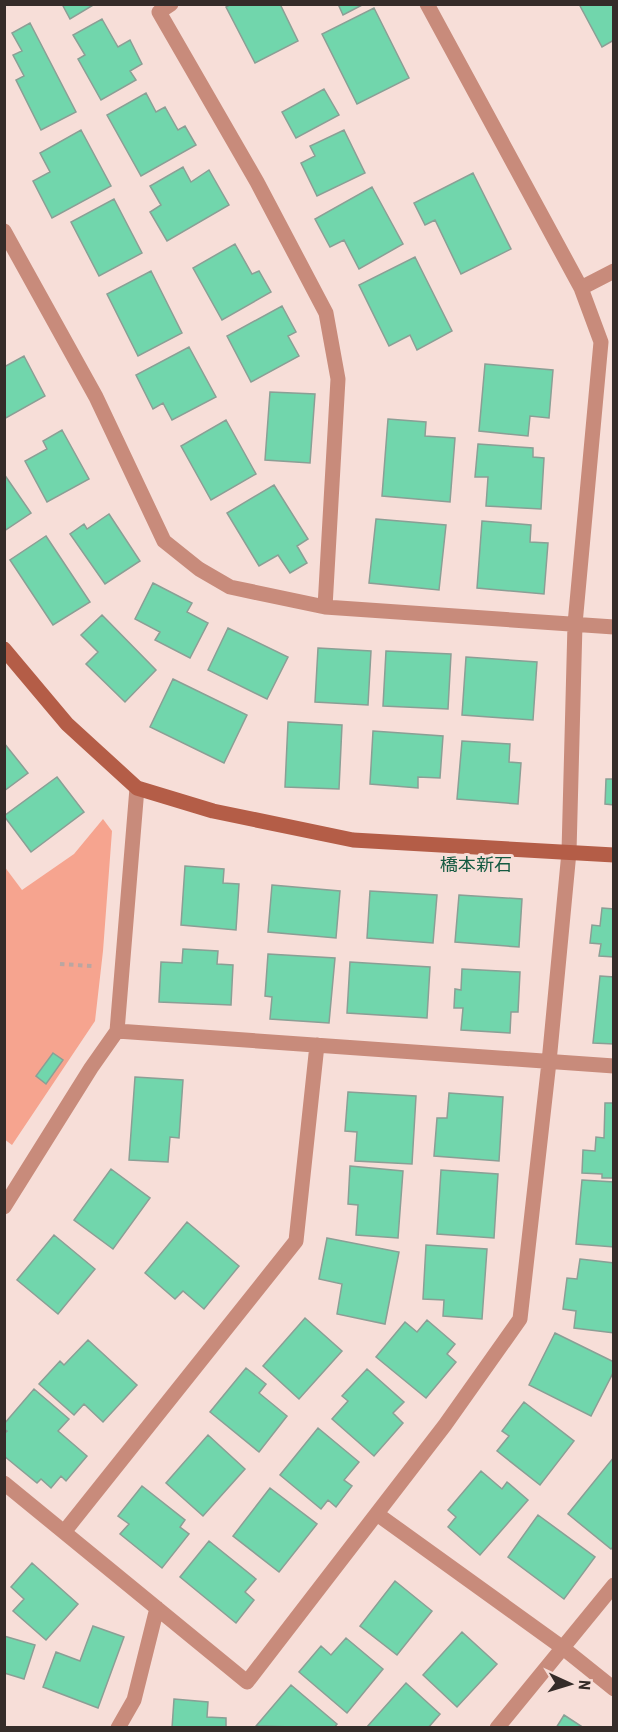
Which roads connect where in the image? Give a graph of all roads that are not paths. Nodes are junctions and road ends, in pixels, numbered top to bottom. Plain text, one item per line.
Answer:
1 (171, 4) edge
2 (427, 4) edge
3 (4, 231) edge
4 (614, 271) edge
5 (581, 288) junction
6 (325, 608) junction
7 (575, 624) junction
8 (614, 627) edge
9 (4, 649) edge
10 (137, 788) junction
11 (569, 852) junction
12 (614, 855) edge
13 (117, 1031) junction
14 (317, 1045) junction
15 (549, 1062) junction
16 (614, 1066) edge
17 (4, 1207) edge
18 (4, 1483) edge
19 (377, 1514) junction
20 (64, 1532) junction
21 (614, 1586) edge
22 (158, 1608) junction
23 (563, 1648) junction
24 (614, 1689) edge
25 (117, 1728) edge
26 (497, 1728) edge

1 - 6 street
2 - 5 street
3 - 6 street
4 - 5 street
5 - 7 street
6 - 7 street
7 - 8 street
7 - 11 street
9 - 10 street
10 - 11 street
10 - 13 street
11 - 12 street
11 - 15 street
13 - 14 street
13 - 17 street
14 - 15 street
14 - 20 street
15 - 16 street
15 - 19 street
18 - 20 street
19 - 22 street
19 - 23 street
20 - 22 street
21 - 23 street
22 - 25 street
23 - 24 street
23 - 26 street

